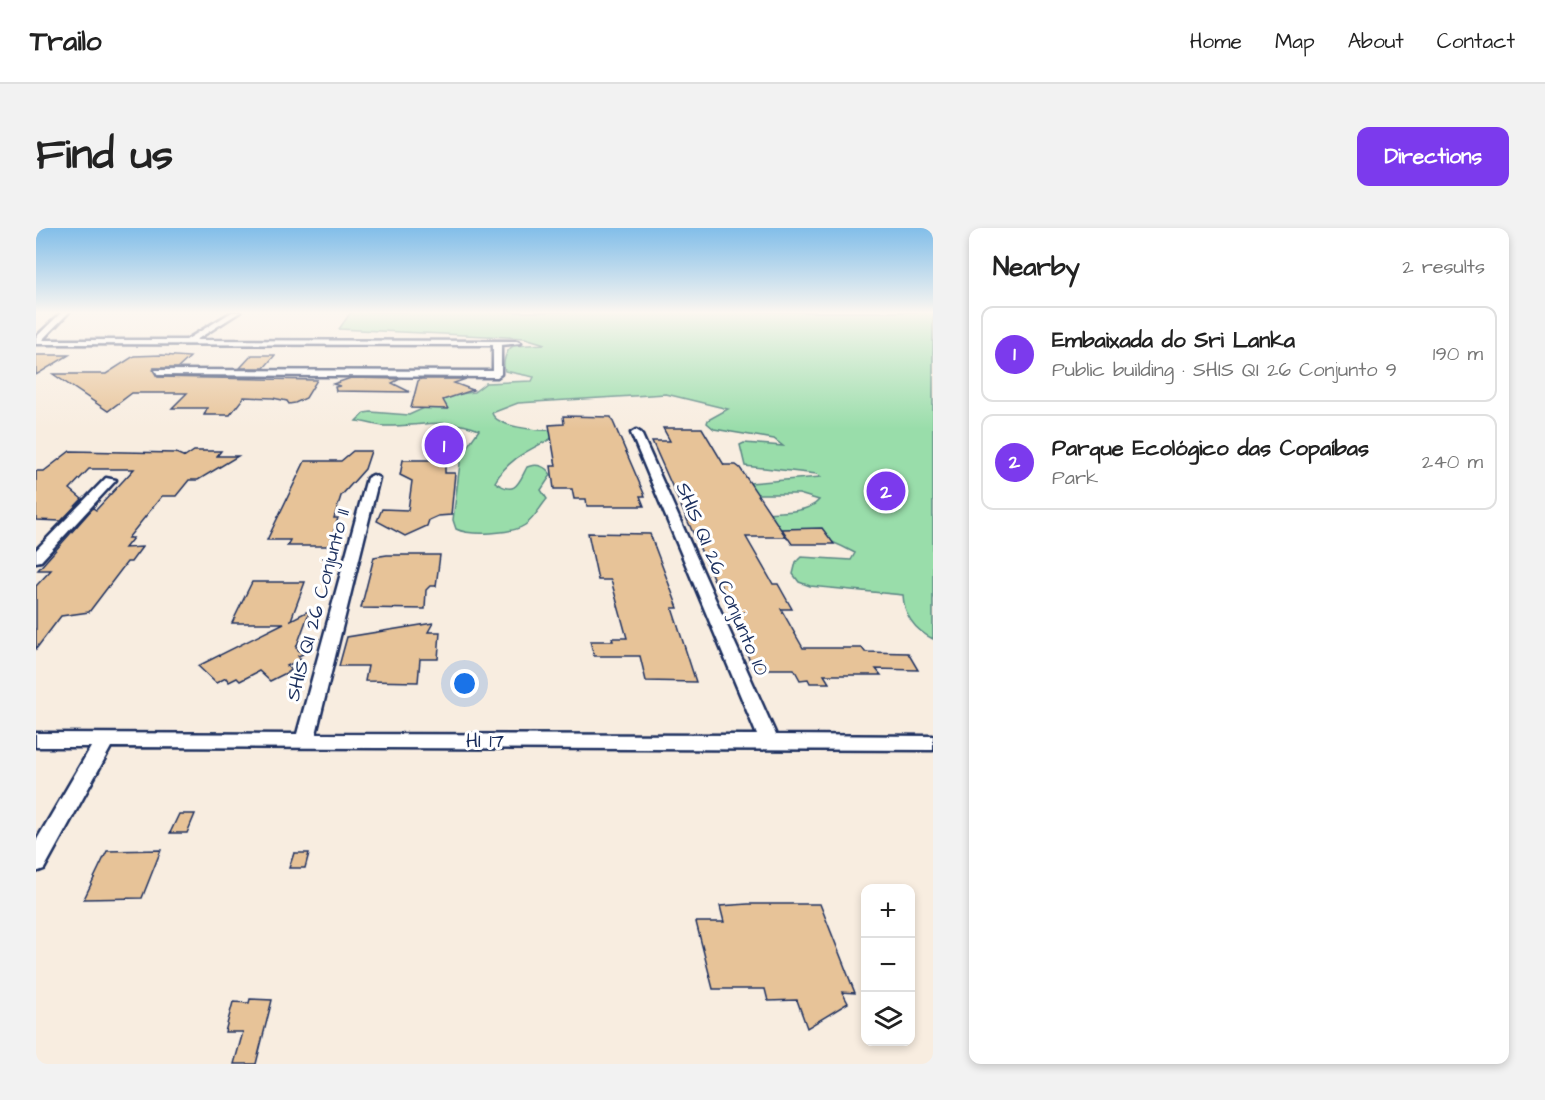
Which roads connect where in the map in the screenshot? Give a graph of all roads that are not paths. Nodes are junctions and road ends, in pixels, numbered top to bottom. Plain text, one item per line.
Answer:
1 (497, 351) edge
2 (158, 372) dead end
3 (636, 433) dead end
4 (373, 478) dead end
5 (110, 480) dead end
6 (36, 558) edge
7 (36, 741) edge
8 (105, 741) junction
9 (769, 741) junction
10 (304, 742) junction
11 (933, 742) edge
12 (36, 862) edge

1 - 2 street
3 - 9 street, SHIS QI 26 Conjunto 10
4 - 10 street, SHIS QI 26 Conjunto 11
5 - 6 street
7 - 8 street, HI 17
8 - 10 street, HI 17
8 - 12 street
9 - 10 street, HI 17
9 - 11 street, HI 17

